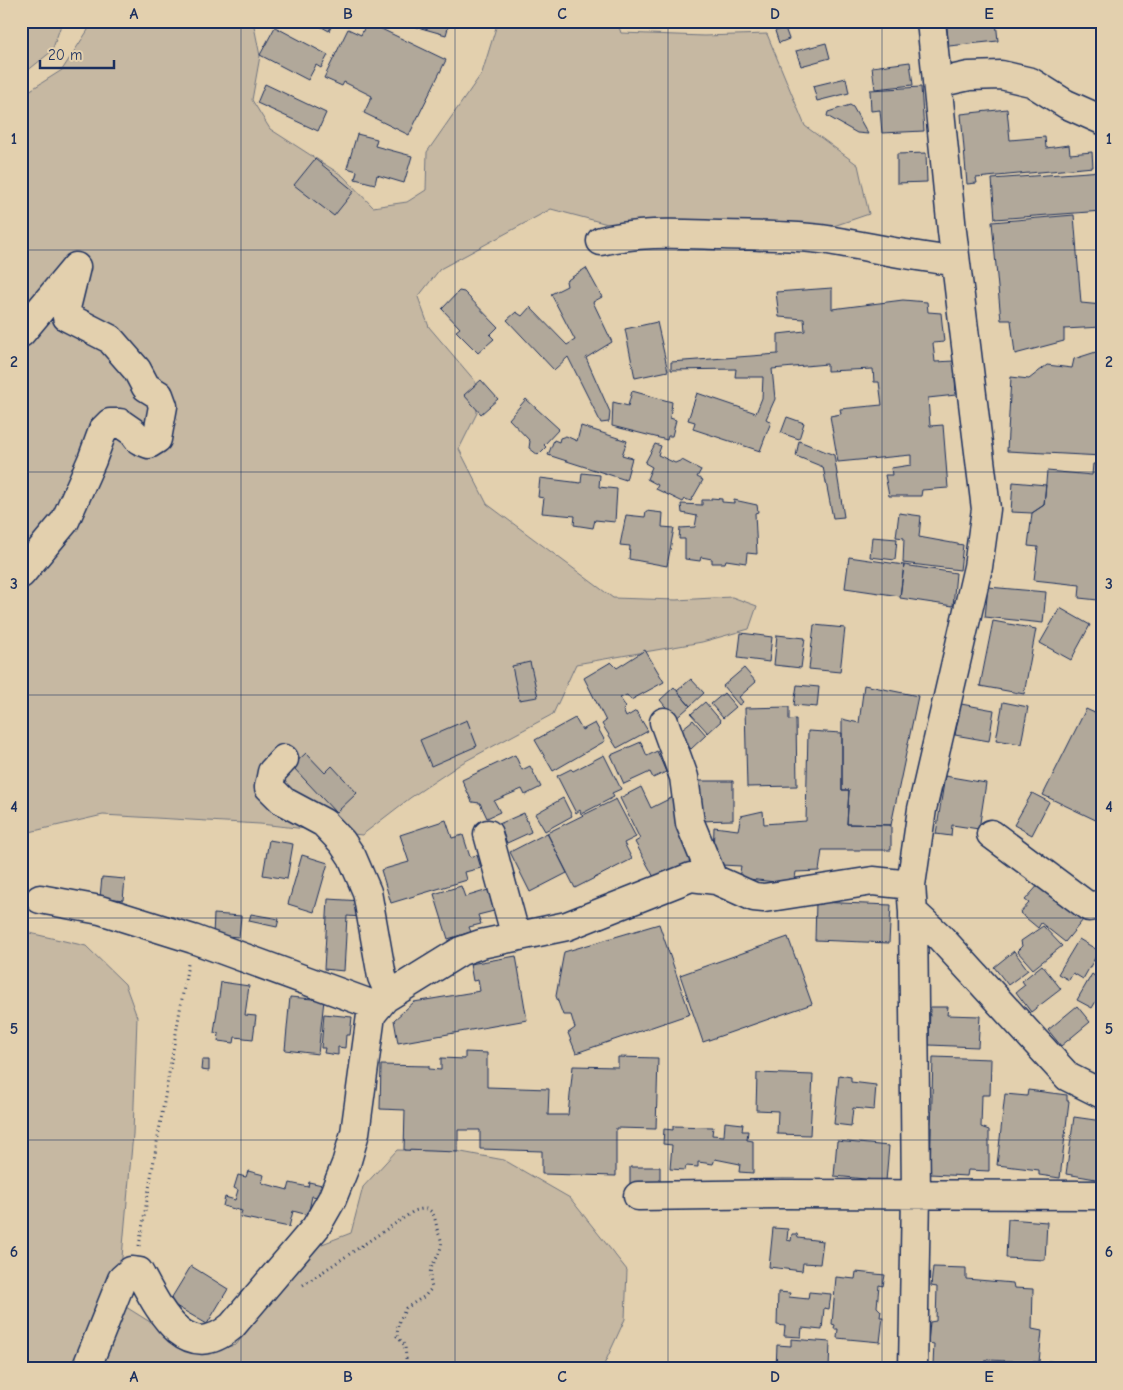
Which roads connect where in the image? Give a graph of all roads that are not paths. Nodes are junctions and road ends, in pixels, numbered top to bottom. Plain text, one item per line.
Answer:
1 (931, 21) edge
2 (937, 83) junction
3 (1102, 120) edge
4 (601, 240) dead end
5 (955, 261) junction
6 (21, 333) edge
7 (21, 574) edge
8 (664, 722) dead end
9 (284, 759) dead end
10 (488, 834) dead end
11 (991, 834) dead end
12 (713, 879) junction
13 (911, 885) junction
14 (40, 899) dead end
15 (1102, 904) edge
16 (913, 912) junction
17 (516, 937) junction
18 (383, 1000) junction
19 (1102, 1094) edge
20 (916, 1194) junction
21 (1102, 1195) edge
22 (638, 1196) dead end
23 (86, 1369) edge
24 (913, 1369) edge

1 - 2 street
2 - 3 street
2 - 5 street
4 - 5 street
5 - 13 street
6 - 7 street
8 - 12 street
9 - 18 street
10 - 17 street
11 - 15 street
12 - 13 street
12 - 17 street
13 - 16 street
14 - 18 street
16 - 19 street
16 - 20 street
17 - 18 street
18 - 23 street
20 - 21 street
20 - 22 street
20 - 24 street

